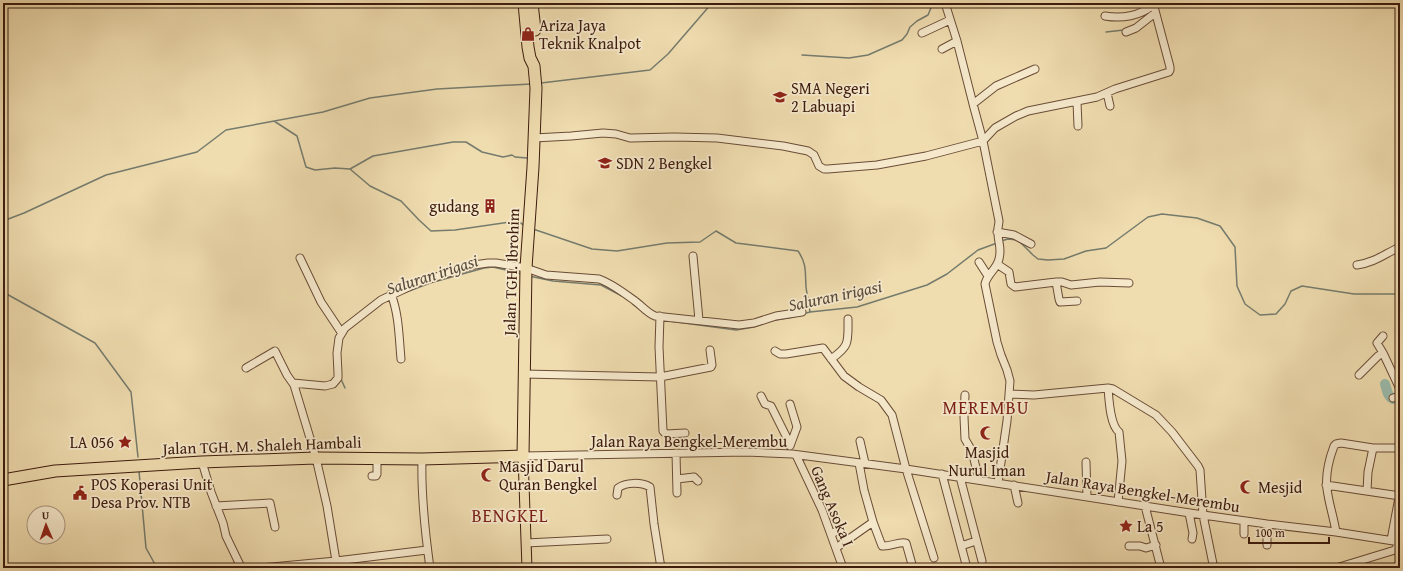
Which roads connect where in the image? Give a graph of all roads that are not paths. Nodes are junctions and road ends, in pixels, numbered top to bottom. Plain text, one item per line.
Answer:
1 (524, 3) edge
2 (532, 3) edge
3 (945, 3) edge
4 (1153, 7) edge
5 (1105, 16) dead end
6 (950, 20) junction
7 (1126, 32) dead end
8 (922, 33) dead end
9 (957, 41) junction
10 (942, 49) dead end
11 (1035, 69) dead end
12 (535, 70) junction
13 (1107, 93) junction
14 (1077, 102) junction
15 (973, 104) junction
16 (1110, 106) dead end
17 (1078, 126) dead end
18 (534, 138) junction
19 (983, 141) junction
20 (998, 237) junction
21 (1031, 244) dead end
22 (1400, 247) edge
23 (693, 256) dead end
24 (300, 258) dead end
25 (980, 262) dead end
26 (997, 264) junction
27 (1357, 265) dead end
28 (526, 273) junction
29 (988, 276) junction
30 (1056, 282) junction
31 (1129, 283) dead end
32 (392, 297) junction
33 (1077, 301) dead end
34 (802, 312) dead end
35 (660, 318) junction
36 (848, 319) dead end
37 (699, 320) junction
38 (341, 332) junction
39 (1383, 336) dead end
40 (710, 350) dead end
41 (775, 351) dead end
42 (1383, 353) junction
43 (401, 359) dead end
44 (831, 360) junction
45 (246, 368) dead end
46 (524, 374) junction
47 (1359, 375) dead end
48 (660, 376) junction
49 (294, 386) junction
50 (1108, 388) junction
51 (1400, 389) edge
52 (1009, 394) junction
53 (965, 395) dead end
54 (761, 396) dead end
55 (790, 404) dead end
56 (685, 433) dead end
57 (860, 441) dead end
58 (790, 444) junction
59 (1373, 448) junction
60 (1400, 448) edge
61 (676, 453) junction
62 (794, 455) junction
63 (523, 456) junction
64 (316, 458) junction
65 (377, 458) junction
66 (422, 459) junction
67 (202, 462) junction
68 (1086, 462) dead end
69 (862, 463) junction
70 (906, 469) junction
71 (942, 474) junction
72 (372, 476) dead end
73 (960, 477) junction
74 (677, 479) junction
75 (3, 480) edge
76 (698, 480) dead end
77 (979, 480) junction
78 (998, 483) junction
79 (1326, 485) junction
80 (1014, 486) junction
81 (1367, 491) junction
82 (677, 493) dead end
83 (617, 495) dead end
84 (1400, 495) edge
85 (1087, 497) junction
86 (1118, 502) junction
87 (1018, 503) dead end
88 (216, 506) junction
89 (1145, 506) junction
90 (1189, 513) junction
91 (1203, 515) junction
92 (1244, 521) junction
93 (873, 522) junction
94 (1267, 524) junction
95 (275, 527) dead end
96 (839, 530) dead end
97 (1336, 532) junction
98 (831, 534) junction
99 (1244, 534) dead end
100 (607, 539) dead end
101 (1192, 539) dead end
102 (976, 541) junction
103 (1396, 541) edge
104 (526, 543) junction
105 (1156, 545) junction
106 (1267, 545) dead end
107 (961, 546) junction
108 (1129, 546) dead end
109 (836, 548) junction
110 (428, 550) junction
111 (934, 558) dead end
112 (982, 562) dead end
113 (337, 564) edge
114 (1213, 564) dead end
115 (242, 567) edge
116 (232, 568) edge
117 (261, 568) edge
118 (430, 568) edge
119 (527, 568) edge
120 (661, 568) edge
121 (843, 568) edge
122 (913, 568) edge
123 (967, 568) edge
124 (1161, 568) edge
125 (1336, 568) edge

1 - 12 highway
2 - 12 highway
3 - 6 street
4 - 5 street
4 - 7 street
4 - 13 street
6 - 8 street
6 - 9 street
9 - 10 street
9 - 15 street
11 - 15 street
12 - 18 highway, Jalan TGH. Ibrohim
13 - 14 street
13 - 16 street
14 - 17 street
14 - 19 street
15 - 19 street
18 - 19 street
18 - 28 highway, Jalan TGH. Ibrohim
19 - 20 street
20 - 21 street
20 - 26 street
22 - 27 street
23 - 37 street
24 - 38 street
25 - 29 street
26 - 29 street
26 - 30 street
28 - 32 street
28 - 35 street
28 - 46 highway, Jalan TGH. Ibrohim
29 - 52 street
30 - 31 street
30 - 33 street
32 - 38 street
32 - 43 street
34 - 37 street
35 - 37 street
35 - 48 street
36 - 44 street
38 - 49 street
39 - 42 street
40 - 48 street
41 - 44 street
42 - 47 street
42 - 51 street
44 - 70 street
45 - 49 street
46 - 48 street
46 - 63 highway, Jalan TGH. Ibrohim
48 - 56 street
49 - 64 street
50 - 52 street
50 - 86 street
50 - 91 street
52 - 78 street
53 - 77 street
54 - 58 street, Gang Asoka I
55 - 58 street
57 - 69 street
58 - 62 street, Gang Asoka I
59 - 60 street
59 - 79 street
59 - 81 street
61 - 62 street, Jalan Raya Bengkel-Merembu
61 - 63 street, Jalan Raya Bengkel-Merembu
61 - 74 street
62 - 69 street, Jalan Raya Bengkel-Merembu
62 - 98 street, Gang Asoka I
63 - 66 highway, Jalan TGH. M. Shaleh Hambali
63 - 104 main road
64 - 65 highway, Jalan TGH. M. Shaleh Hambali
64 - 67 highway, Jalan TGH. M. Shaleh Hambali
64 - 113 street
65 - 66 highway, Jalan TGH. M. Shaleh Hambali
65 - 72 street
66 - 110 street
67 - 75 highway, Jalan TGH. M. Shaleh Hambali
67 - 88 street
68 - 85 street
69 - 70 street, Jalan Raya Bengkel-Merembu
69 - 93 street
70 - 71 street, Jalan Raya Bengkel-Merembu
70 - 111 street
71 - 73 street, Jalan Raya Bengkel-Merembu
71 - 107 street
73 - 77 street, Jalan Raya Bengkel-Merembu
73 - 102 street
74 - 76 street
74 - 82 street
77 - 78 street, Jalan Raya Bengkel-Merembu
78 - 80 street, Jalan Raya Bengkel-Merembu
79 - 81 street
79 - 97 street
80 - 85 street, Jalan Raya Bengkel-Merembu
80 - 87 street
81 - 84 street
83 - 120 street
84 - 103 street
85 - 86 street, Jalan Raya Bengkel-Merembu
86 - 89 street, Jalan Raya Bengkel-Merembu
88 - 95 street
88 - 115 street
89 - 90 street, Jalan Raya Bengkel-Merembu
89 - 105 street
90 - 91 street, Jalan Raya Bengkel-Merembu
90 - 101 street
91 - 92 street, Jalan Raya Bengkel-Merembu
91 - 114 street
92 - 94 street, Jalan Raya Bengkel-Merembu
92 - 99 street
93 - 109 street
93 - 122 street
94 - 97 street, Jalan Raya Bengkel-Merembu
94 - 106 street
96 - 98 street
97 - 103 street, Jalan Raya Bengkel-Merembu
98 - 109 street, Gang Asoka I
100 - 104 street
102 - 107 street
102 - 112 street
103 - 125 street
104 - 119 main road
105 - 108 street
105 - 124 street
107 - 123 street
109 - 121 street, Gang Asoka I
110 - 113 street
110 - 118 street
113 - 117 street
115 - 116 street

